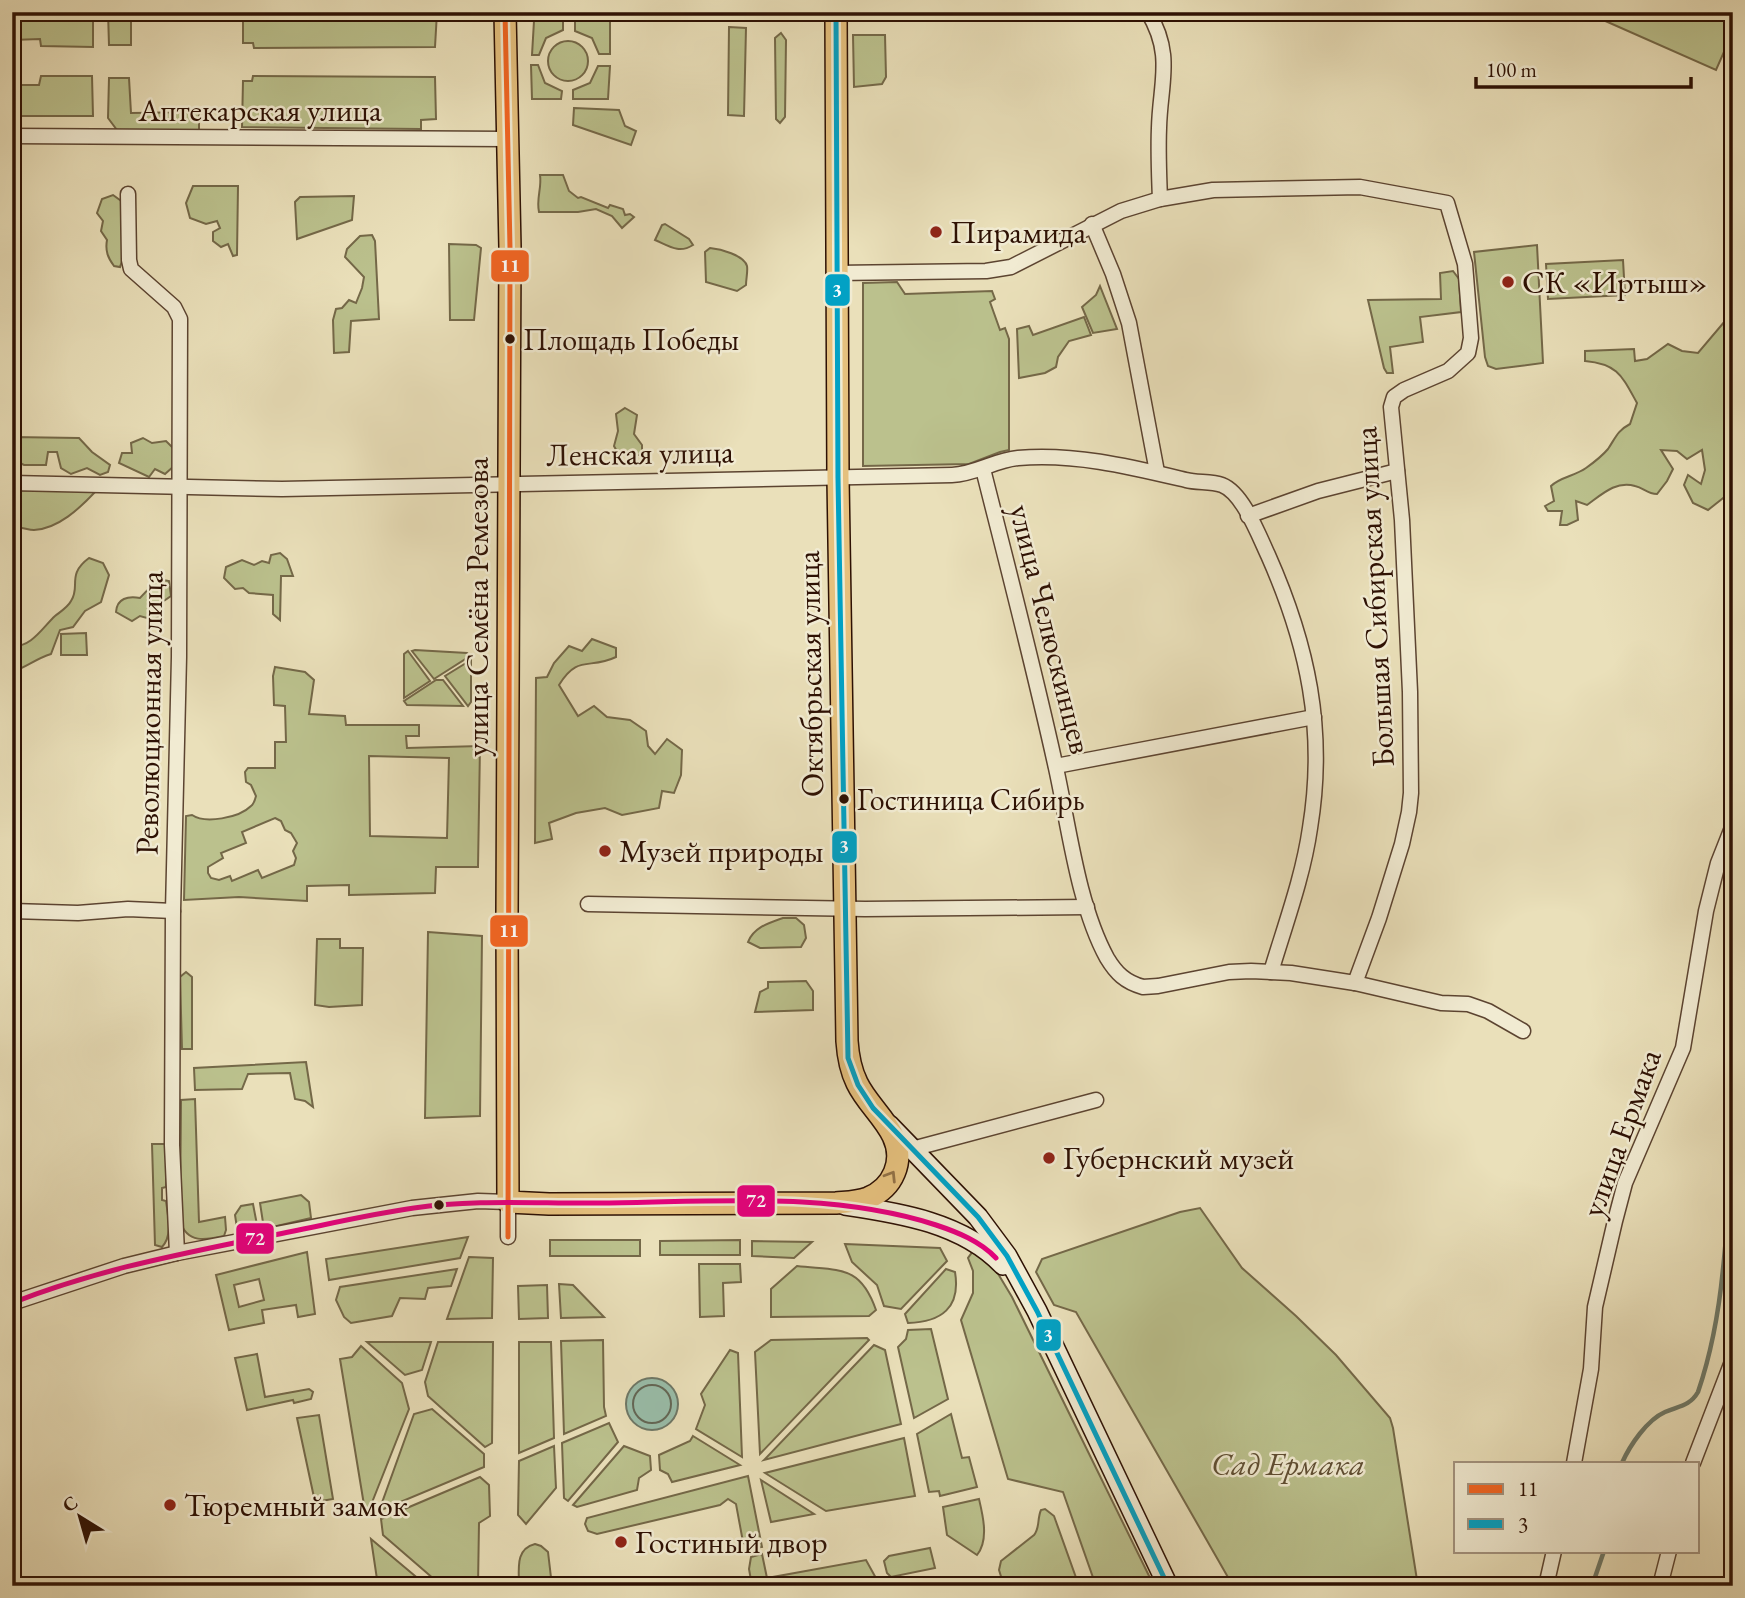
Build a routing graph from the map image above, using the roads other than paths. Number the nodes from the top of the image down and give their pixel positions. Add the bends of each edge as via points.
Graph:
1 (505, 12) edge
2 (836, 12) edge
3 (1148, 12) edge
4 (12, 136) edge
5 (507, 139) junction
6 (128, 194) dead end
7 (1160, 199) junction
8 (1092, 224) junction
9 (836, 273) junction
10 (984, 469) junction
11 (1397, 471) junction
12 (1157, 472) junction
13 (838, 478) junction
14 (12, 483) edge
15 (509, 484) junction
16 (180, 486) junction
17 (1248, 516) junction
18 (1314, 717) junction
19 (1056, 766) junction
20 (1733, 825) edge
21 (589, 904) dead end
22 (1087, 907) junction
23 (844, 908) junction
24 (12, 911) edge
25 (173, 911) junction
26 (1271, 972) junction
27 (1355, 982) junction
28 (1523, 1031) dead end
29 (1096, 1100) dead end
30 (881, 1117) junction
31 (912, 1149) junction
32 (508, 1202) junction
33 (836, 1203) junction
34 (508, 1237) dead end
35 (177, 1253) junction
36 (13, 1300) edge
37 (1037, 1311) junction
38 (1733, 1359) edge
39 (1574, 1462) edge
40 (1693, 1462) edge
41 (1554, 1552) edge
42 (1669, 1552) edge
43 (1168, 1586) edge
44 (1546, 1586) edge
45 (1660, 1586) edge

1 - 5 main road, улица Семёна Ремезова
2 - 9 main road, Октябрьская улица
3 - 7 street via 1164,49
4 - 5 street, Аптекарская улица
5 - 15 main road, улица Семёна Ремезова
6 - 16 street, Революционная улица via 131,268 174,307 180,319
7 - 8 street, Большая Сибирская улица
7 - 11 street, Большая Сибирская улица via 1213,190 1334,186 1447,203 1465,264 1471,338 1468,353 1455,367 1394,397
8 - 9 street, Большая Сибирская улица via 1011,267
8 - 12 street via 1129,323
9 - 13 main road, Октябрьская улица
10 - 12 street, Ленская улица via 1031,457
10 - 13 street, Ленская улица via 964,475
10 - 19 street, улица Челюскинцев
11 - 17 street via 1318,491
11 - 27 street, Большая Сибирская улица via 1411,793 1402,844
12 - 17 street, Ленская улица via 1222,485
13 - 15 street, Ленская улица
13 - 23 main road, Октябрьская улица
14 - 16 street, Ленская улица
15 - 16 street, Ленская улица via 282,489
15 - 32 main road, улица Семёна Ремезова
16 - 25 street, Революционная улица
17 - 18 street, Ленская улица via 1286,598 1311,684
18 - 19 street
18 - 26 street, Ленская улица via 1316,787 1310,831
19 - 22 street, улица Челюскинцев
20 - 39 street, улица Ермака via 1706,911 1683,1048 1629,1172 1615,1221 1595,1307 1591,1369
21 - 23 street
22 - 23 street
22 - 26 street, улица Челюскинцев via 1112,966 1127,981 1143,987 1229,972
23 - 30 main road, Октябрьская улица via 848,1058 858,1085
24 - 25 street
25 - 35 street, Революционная улица via 172,1145
26 - 27 street
27 - 28 street via 1441,1003 1468,1004
29 - 31 street
30 - 31 main road, Октябрьская улица
33 -> 30 main road via 870,1197 894,1174 897,1146
31 - 37 main road, Октябрьская улица via 992,1234
32 - 33 main road
32 - 34 street
32 - 35 street via 412,1208
33 - 37 main road via 905,1216 972,1240 1004,1266
35 - 36 street
37 - 43 main road
38 - 40 street
41 - 44 street
42 - 45 street

